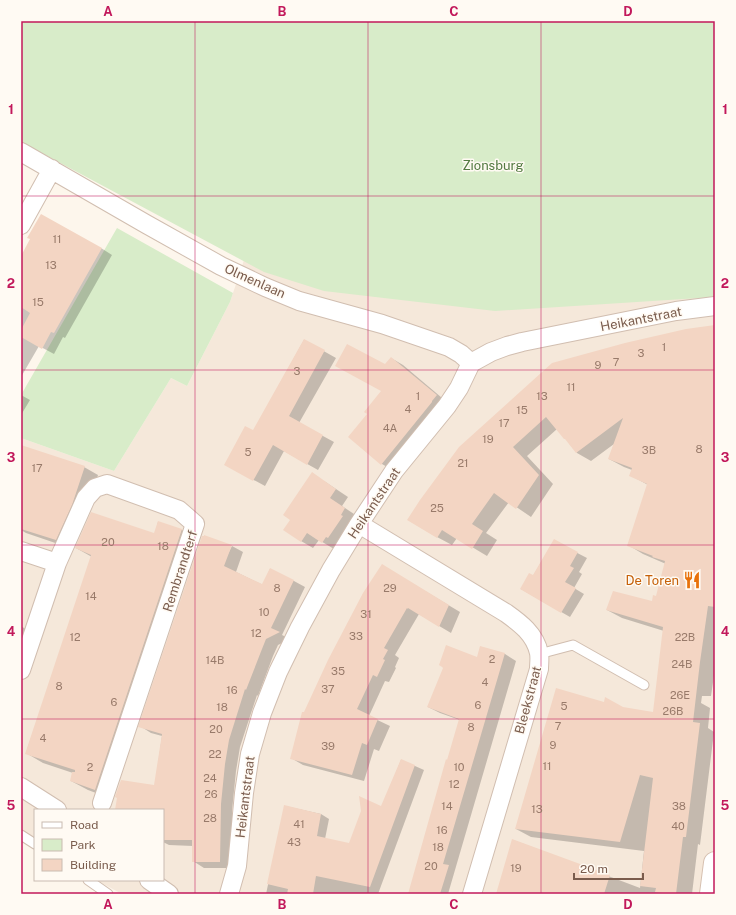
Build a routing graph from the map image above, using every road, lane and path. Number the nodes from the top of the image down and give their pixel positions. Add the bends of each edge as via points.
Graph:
1 (21, 152) edge
2 (52, 169) junction
3 (23, 217) edge
4 (715, 306) edge
5 (471, 363) junction
6 (359, 524) junction
7 (21, 551) edge
8 (57, 563) junction
9 (539, 654) junction
10 (21, 670) edge
11 (644, 685) dead end
12 (21, 787) edge
13 (102, 803) dead end
14 (55, 809) edge
15 (21, 835) edge
16 (34, 843) edge
17 (715, 863) edge
18 (89, 881) edge
19 (150, 881) edge
20 (108, 894) edge
21 (169, 894) edge
22 (229, 894) edge
23 (472, 894) edge
24 (711, 894) edge

1 - 2 street, Olmenlaan
2 - 3 street
2 - 5 street, Olmenlaan via 221,266 265,287 299,301 382,324 449,347
4 - 5 street, Heikantstraat via 676,311 522,342 491,352
5 - 6 street, Heikantstraat via 460,388 394,471
6 - 9 street, Bleekstraat via 506,613 522,625 532,637
6 - 22 street, Heikantstraat via 300,627 262,713 250,754 237,866
7 - 8 street
8 - 10 street, Rembrandterf
8 - 13 street, Rembrandterf via 86,498 95,488 107,484 179,510 195,524
9 - 11 lane via 573,645
9 - 23 street, Bleekstraat via 539,669
12 - 14 street
15 - 16 lane
17 - 24 main road
18 - 20 lane
19 - 21 street

